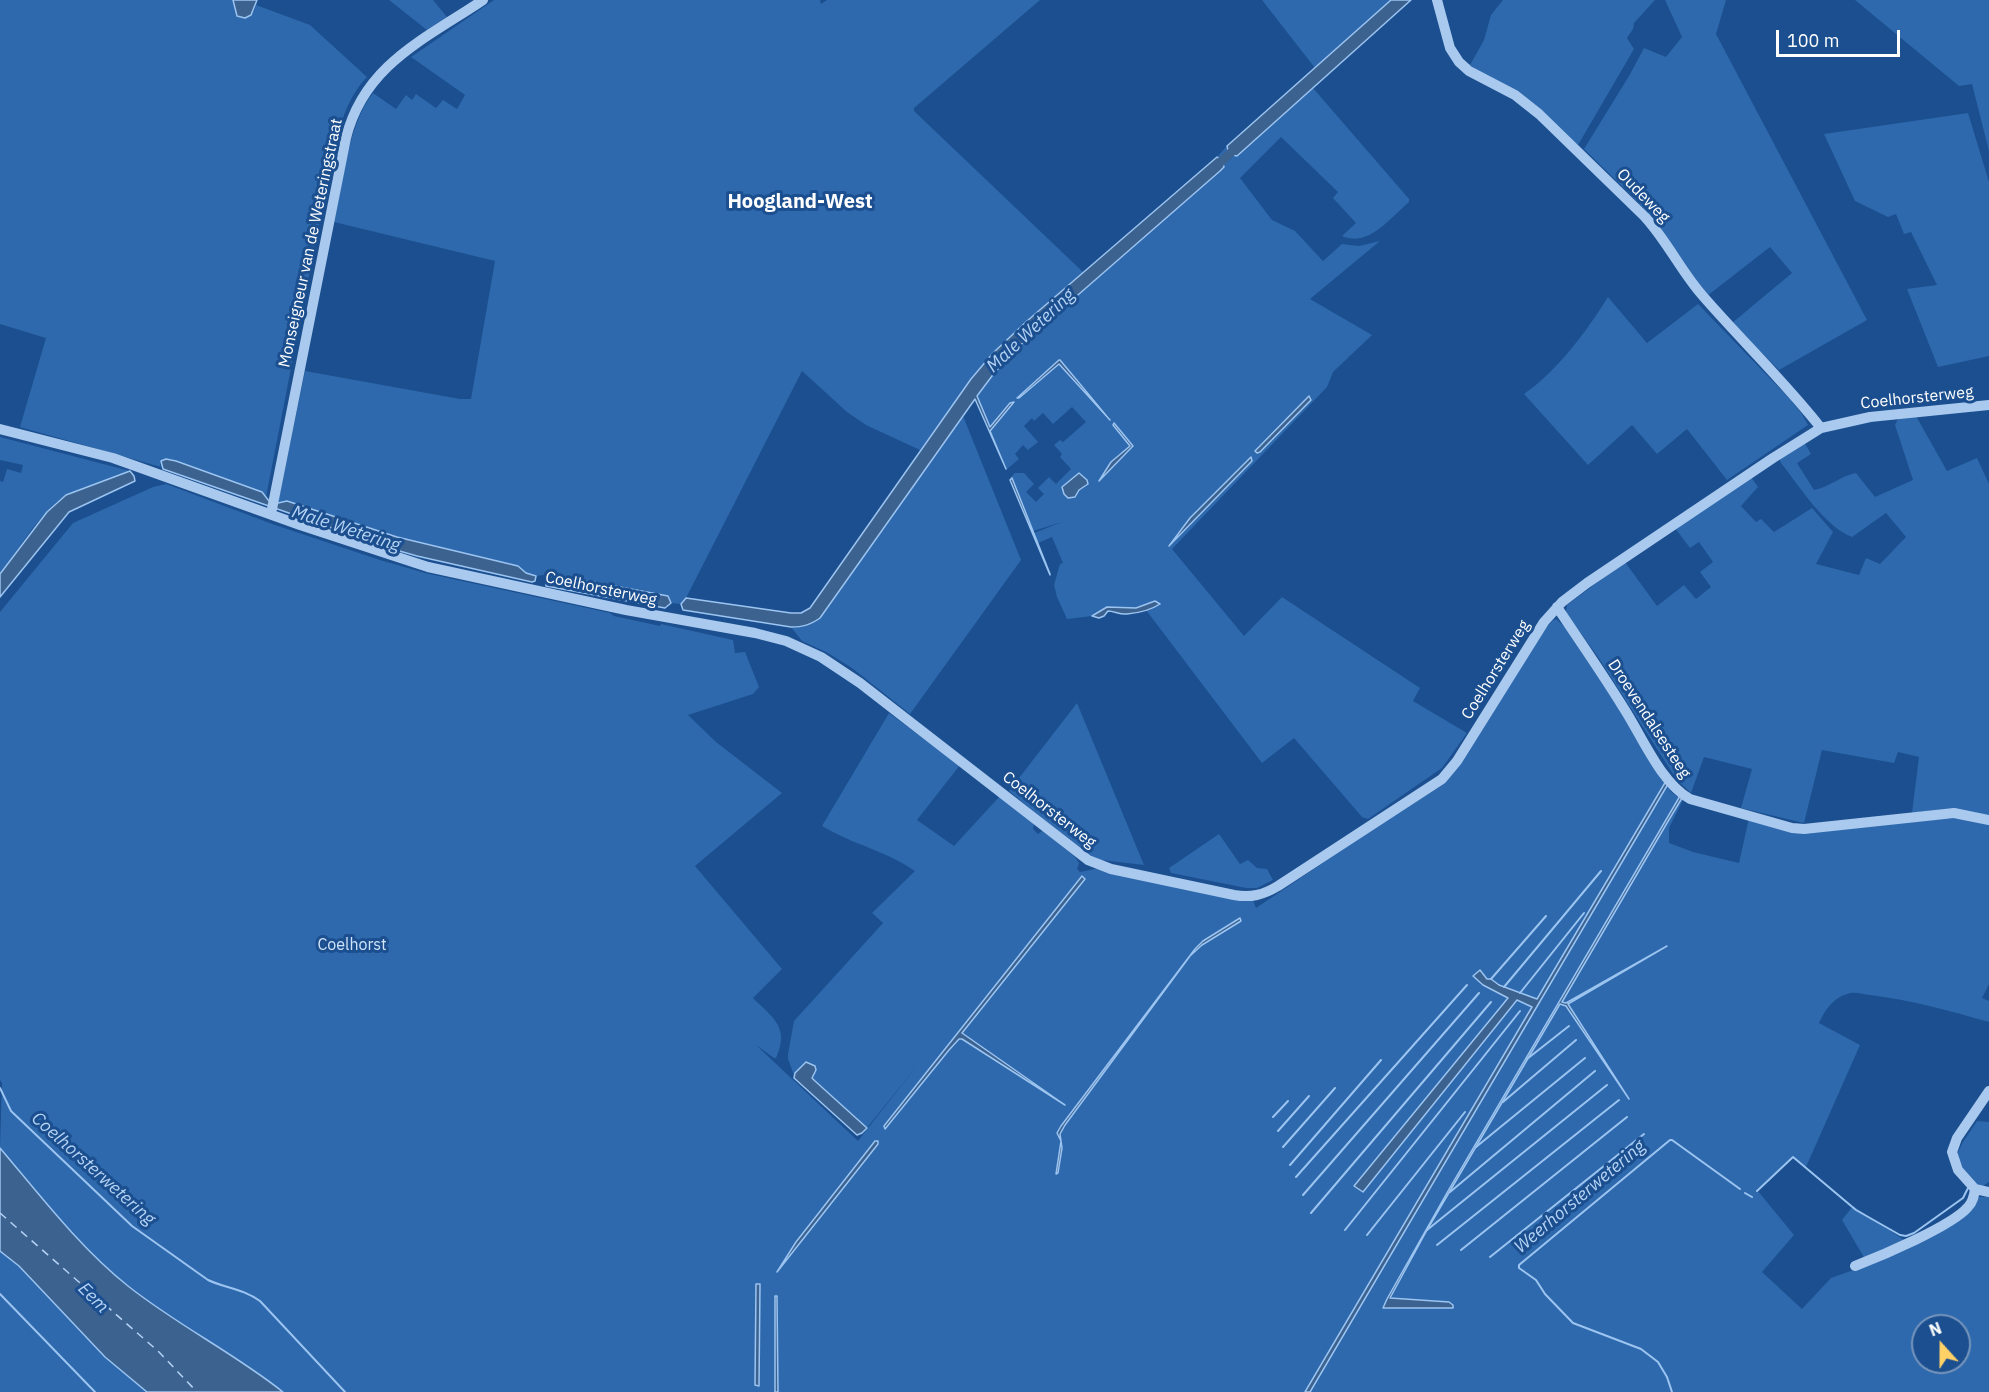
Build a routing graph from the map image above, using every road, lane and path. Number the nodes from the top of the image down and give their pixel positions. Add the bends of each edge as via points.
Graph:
1 (483, 0) edge
2 (1437, 0) edge
3 (1989, 405) edge
4 (1821, 428) junction
5 (0, 429) edge
6 (271, 513) junction
7 (1557, 607) junction
8 (1989, 820) edge
9 (1989, 1091) edge
10 (1975, 1189) junction
11 (1989, 1192) edge
12 (1855, 1266) dead end

1 - 6 street, Monseigneur van de Weteringstraat via 384,69 352,116
2 - 4 street, Oudeweg via 1450,48 1459,62 1531,107 1645,217 1702,295 1789,387
3 - 4 street, Coelhorsterweg via 1870,417
4 - 7 street, Coelhorsterweg via 1596,576
5 - 6 street, Coelhorsterweg via 113,458
6 - 7 street, Coelhorsterweg via 394,557 444,570 626,610 755,633 802,647 860,683 1088,860 1112,869 1241,896 1264,894 1278,886 1447,774
7 - 8 street, Droevendalsesteeg via 1665,775 1690,799 1804,829 1948,813
9 - 10 street via 1952,1152 1958,1170
10 - 11 street
10 - 12 street via 1971,1204 1957,1216

